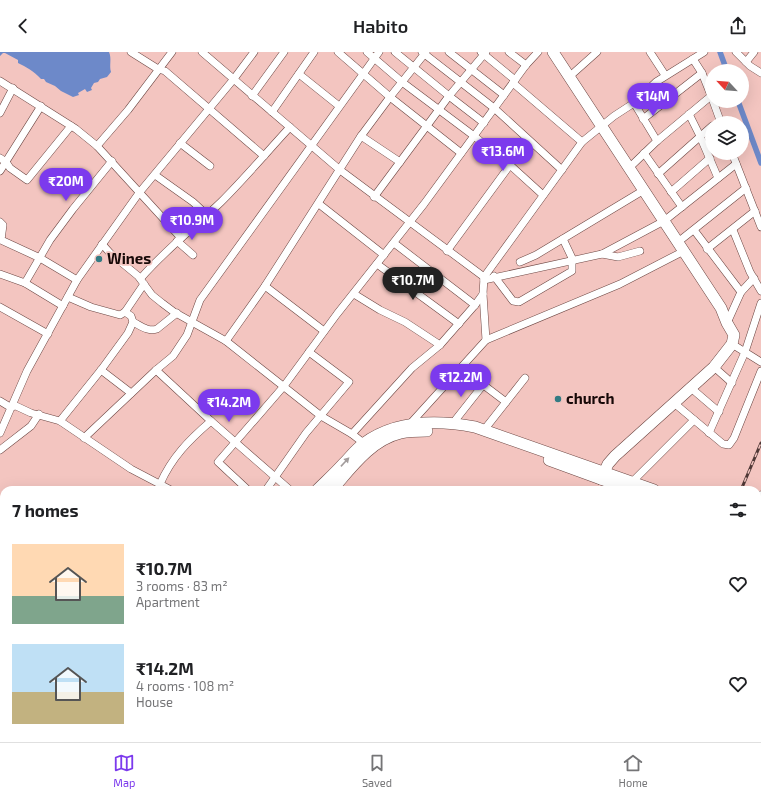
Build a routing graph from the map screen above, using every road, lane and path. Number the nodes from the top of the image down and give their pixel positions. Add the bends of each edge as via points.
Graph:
1 (131, 52) edge
2 (172, 52) edge
3 (202, 52) edge
4 (215, 52) edge
5 (254, 52) edge
6 (284, 52) edge
7 (304, 52) edge
8 (338, 52) edge
9 (367, 52) edge
10 (395, 52) edge
11 (449, 52) edge
12 (509, 52) edge
13 (538, 52) edge
14 (597, 52) edge
15 (650, 52) edge
16 (704, 52) edge
17 (736, 52) edge
18 (754, 52) edge
19 (424, 53) edge
20 (483, 53) edge
21 (554, 53) edge
22 (312, 54) edge
23 (377, 55) edge
24 (209, 58) junction
25 (693, 58) junction
26 (746, 62) junction
27 (526, 65) junction
28 (414, 68) junction
29 (158, 69) junction
30 (471, 70) junction
31 (702, 72) junction
32 (761, 73) edge
33 (299, 74) junction
34 (363, 74) junction
35 (665, 75) junction
36 (569, 77) junction
37 (233, 80) junction
38 (705, 80) edge
39 (0, 81) edge
40 (402, 82) junction
41 (460, 82) junction
42 (514, 82) junction
43 (13, 88) junction
44 (504, 95) junction
45 (252, 96) junction
46 (449, 96) junction
47 (390, 97) junction
48 (634, 103) junction
49 (705, 103) edge
50 (40, 106) junction
51 (339, 106) junction
52 (494, 108) junction
53 (208, 110) junction
54 (439, 110) junction
55 (272, 112) junction
56 (0, 113) edge
57 (690, 114) junction
58 (643, 119) junction
59 (484, 123) junction
60 (72, 126) junction
61 (427, 126) junction
62 (602, 126) junction
63 (290, 128) junction
64 (705, 132) edge
65 (361, 136) junction
66 (474, 136) junction
67 (700, 136) junction
68 (657, 141) junction
69 (582, 142) junction
70 (180, 143) junction
71 (97, 146) junction
72 (310, 146) junction
73 (705, 147) edge
74 (461, 153) junction
75 (644, 153) junction
76 (264, 156) junction
77 (3, 160) edge
78 (708, 160) edge
79 (711, 160) edge
80 (735, 160) edge
81 (112, 161) junction
82 (400, 162) junction
83 (736, 164) junction
84 (510, 165) junction
85 (210, 166) dead end
86 (629, 168) junction
87 (340, 170) junction
88 (562, 170) junction
89 (0, 171) edge
90 (658, 174) junction
91 (155, 175) junction
92 (718, 178) junction
93 (746, 188) junction
94 (644, 190) junction
95 (671, 192) junction
96 (139, 193) junction
97 (543, 195) junction
98 (374, 197) junction
99 (319, 204) junction
100 (682, 207) junction
101 (755, 211) junction
102 (207, 215) junction
103 (664, 221) junction
104 (0, 222) edge
105 (409, 222) junction
106 (761, 227) edge
107 (694, 230) junction
108 (733, 230) junction
109 (179, 239) junction
110 (563, 239) junction
111 (394, 243) junction
112 (102, 244) junction
113 (681, 247) junction
114 (707, 249) junction
115 (447, 251) junction
116 (640, 251) dead end
117 (602, 254) junction
118 (193, 255) dead end
119 (384, 255) junction
120 (40, 258) junction
121 (571, 260) junction
122 (520, 262) dead end
123 (377, 264) junction
124 (489, 270) junction
125 (0, 274) edge
126 (495, 277) junction
127 (484, 278) junction
128 (754, 278) junction
129 (77, 280) junction
130 (142, 281) junction
131 (25, 283) junction
132 (265, 286) junction
133 (761, 291) edge
134 (741, 292) junction
135 (354, 294) junction
136 (483, 294) junction
137 (68, 297) junction
138 (761, 303) edge
139 (475, 305) junction
140 (63, 306) junction
141 (0, 307) edge
142 (125, 312) junction
143 (176, 313) junction
144 (133, 322) junction
145 (193, 322) junction
146 (727, 323) junction
147 (459, 324) junction
148 (324, 331) junction
149 (48, 334) junction
150 (486, 340) junction
151 (226, 341) junction
152 (732, 344) junction
153 (440, 346) junction
154 (309, 352) junction
155 (745, 352) junction
156 (761, 362) edge
157 (714, 367) junction
158 (461, 368) junction
159 (101, 370) junction
160 (156, 370) junction
161 (761, 372) edge
162 (525, 378) dead end
163 (732, 383) junction
164 (483, 385) junction
165 (284, 386) junction
166 (691, 388) junction
167 (131, 393) junction
168 (0, 401) edge
169 (506, 402) junction
170 (674, 403) junction
171 (10, 407) junction
172 (719, 412) junction
173 (39, 414) junction
174 (320, 416) junction
175 (694, 420) junction
176 (60, 421) junction
177 (211, 421) junction
178 (453, 423) junction
179 (409, 425) junction
180 (484, 430) junction
181 (0, 433) edge
182 (709, 433) junction
183 (352, 434) junction
184 (84, 438) junction
185 (235, 442) junction
186 (367, 446) junction
187 (0, 450) edge
188 (603, 475) junction
189 (276, 478) junction
190 (160, 484) junction
191 (164, 486) edge
192 (244, 486) edge
193 (269, 486) edge
194 (285, 486) edge
195 (322, 486) edge
196 (336, 486) edge
197 (632, 486) edge

1 - 29 street
2 - 29 street
3 - 24 street
4 - 24 street
5 - 37 street
6 - 45 street
7 - 22 street
8 - 34 street
9 - 23 street
10 - 28 street
11 - 30 street
12 - 27 street
13 - 27 street
14 - 36 street
15 - 35 street
16 - 25 street
17 - 26 street
18 - 26 street
19 - 28 street
19 - 41 street
20 - 30 street
20 - 42 street
21 - 36 highway
22 - 33 street
23 - 34 street
23 - 40 street
24 - 37 street
25 - 31 street
25 - 35 street
26 - 32 street
27 - 42 street
28 - 40 street
28 - 46 street
29 - 53 street via 165,71
29 - 71 street
30 - 41 street
30 - 44 street
31 - 38 street
31 - 58 street
33 - 51 street
33 - 55 street
34 - 47 street
34 - 51 street
35 - 48 street
36 - 62 highway
37 - 45 street
37 - 53 street
39 - 43 street
40 - 47 street
40 - 54 street
41 - 46 street
41 - 52 street
42 - 44 street
42 - 69 street
43 - 50 street
43 - 56 street
44 - 52 street
45 - 55 street
46 - 54 street
46 - 59 street
47 - 61 street
47 - 65 street
48 - 58 street
48 - 62 street
49 - 57 street
50 - 60 street
50 - 77 street
51 - 72 street
52 - 59 street
52 - 88 street
53 - 70 street
53 - 76 street
54 - 61 street
54 - 66 street
55 - 63 street
57 - 67 street
57 - 68 street
58 - 68 street
59 - 66 street
60 - 71 street
60 - 77 street via 26,180
61 - 74 street
61 - 82 street
62 - 69 street
62 - 86 highway
63 - 72 street
63 - 76 street
64 - 67 street
65 - 82 street
65 - 87 street
66 - 74 street
66 - 84 street
67 - 73 street
67 - 90 street
68 - 75 street
69 - 88 street
70 - 85 street
70 - 91 street
71 - 81 street
72 - 87 street
72 - 145 street via 200,300
74 - 105 street
75 - 86 street
75 - 90 street
76 - 102 street
77 - 89 street
78 - 95 street
79 - 92 street
80 - 83 street
81 - 96 street
81 - 120 street via 73,209
82 - 98 street
83 - 92 street
83 - 93 street
84 - 97 street
84 - 115 street
86 - 94 highway
87 - 98 street
87 - 99 street
88 - 97 street
90 - 95 street
91 - 96 street
91 - 102 street
92 - 100 street
93 - 101 street
93 - 107 street
94 - 103 highway
94 - 110 street
95 - 100 street
96 - 109 street
96 - 112 street
97 - 124 street
98 - 105 street
99 - 119 street
99 - 132 street
100 - 103 street
101 - 106 street
101 - 108 street
102 - 109 street
103 - 113 highway
103 - 117 street
104 - 120 street via 3,225 1,240
105 - 111 street
105 - 115 street
107 - 113 street
107 - 114 street
108 - 114 street
108 - 128 street
109 - 118 street
109 - 130 street via 164,252
110 - 121 street
110 - 122 street
111 - 119 street
111 - 139 street
112 - 129 street
112 - 130 street
113 - 146 highway via 721,308
113 - 150 street via 620,284
114 - 134 street
115 - 127 street
116 - 117 street via 618,256
117 - 121 street
119 - 123 street
120 - 129 street
120 - 131 street
121 - 126 street
121 - 126 street via 572,271 519,302 513,301
123 - 135 street
123 - 147 street
124 - 126 street
124 - 127 street
125 - 131 street
126 - 127 street
127 - 136 street
128 - 133 street
128 - 134 street
129 - 137 street
130 - 142 street
130 - 143 street via 152,295
131 - 140 street
132 - 148 street
132 - 151 street
134 - 146 street
135 - 148 street
135 - 153 street via 405,322
136 - 139 street
136 - 150 street
137 - 140 street
137 - 142 street via 108,312 120,315
138 - 155 street
139 - 147 street
140 - 149 street
141 - 149 street
142 - 144 street via 131,316
143 - 144 street via 153,330
143 - 145 street
144 - 159 street
145 - 151 street
145 - 160 street via 188,335 173,356
146 - 152 highway via 734,334
147 - 153 street
148 - 154 street
149 - 171 street via 26,371
150 - 158 street
151 - 165 street
152 - 155 street
152 - 157 highway
153 - 183 street via 412,368
154 - 165 street
154 - 174 street via 349,382
155 - 156 street
155 - 163 street
157 - 163 street
157 - 166 highway
158 - 164 street
158 - 179 street
159 - 167 street
159 - 176 street
160 - 167 street
160 - 177 street
161 - 182 street via 732,443 727,445
162 - 169 street
163 - 172 street
164 - 169 street
164 - 178 street
165 - 174 street
165 - 185 street
166 - 170 highway
166 - 172 street
167 - 184 street
168 - 171 street
169 - 180 street
170 - 175 street
170 - 188 highway via 615,456
171 - 173 street via 16,406
171 - 181 street
172 - 182 street
173 - 176 street
173 - 187 street via 31,426
174 - 183 street
174 - 189 street
175 - 182 street
175 - 197 street
176 - 184 street
177 - 185 street
177 - 190 street via 186,443 165,471
178 - 179 highway
178 - 180 highway
179 - 186 highway via 389,430
180 - 188 highway
183 - 186 street
184 - 190 street via 131,469
185 - 189 street
185 - 192 street via 218,462
186 - 188 highway via 402,433 440,430 465,432
195 -> 186 highway
186 - 196 highway via 363,455
188 - 197 highway
189 - 193 street
189 - 194 street
190 - 191 street

